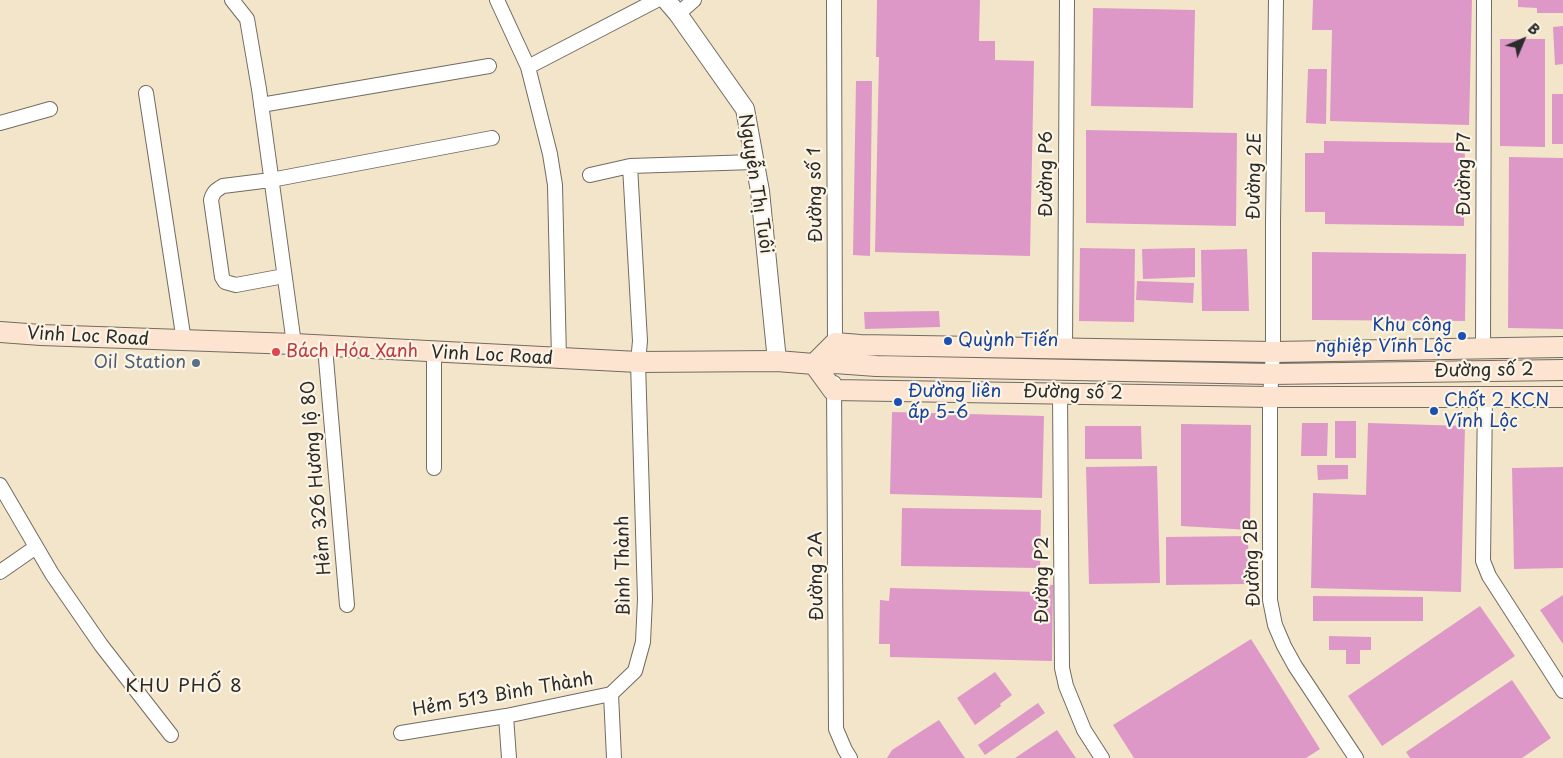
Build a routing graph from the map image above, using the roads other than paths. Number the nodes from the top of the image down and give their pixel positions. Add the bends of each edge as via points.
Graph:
1 (232, 0) edge
2 (497, 0) edge
3 (657, 0) edge
4 (666, 0) edge
5 (694, 0) edge
6 (834, 0) edge
7 (1066, 0) edge
8 (1276, 0) edge
9 (1484, 0) edge
10 (678, 14) junction
11 (489, 66) dead end
12 (528, 67) junction
13 (146, 93) dead end
14 (261, 105) junction
15 (50, 109) dead end
16 (0, 123) edge
17 (492, 138) dead end
18 (754, 162) junction
19 (630, 166) junction
20 (590, 175) dead end
21 (271, 180) junction
22 (284, 276) junction
23 (0, 332) edge
24 (184, 341) junction
25 (294, 344) junction
26 (325, 347) junction
27 (1563, 347) edge
28 (1065, 348) junction
29 (1483, 348) junction
30 (434, 352) junction
31 (1273, 352) junction
32 (835, 353) junction
33 (558, 359) junction
34 (777, 361) junction
35 (638, 362) junction
36 (814, 364) junction
37 (1563, 370) edge
38 (1272, 374) junction
39 (833, 390) junction
40 (1060, 393) junction
41 (1563, 396) edge
42 (1270, 397) junction
43 (1485, 397) junction
44 (434, 468) dead end
45 (0, 485) edge
46 (5, 506) edge
47 (36, 547) junction
48 (0, 572) edge
49 (347, 605) dead end
50 (1563, 690) edge
51 (611, 694) junction
52 (506, 716) junction
53 (401, 733) dead end
54 (171, 735) dead end
55 (509, 758) edge
56 (614, 758) edge
57 (850, 758) edge
58 (1102, 758) edge
59 (1356, 758) edge

1 - 14 street via 247,19
2 - 12 street
3 - 12 street
4 - 10 street, Nguyễn Thị Tuôi
5 - 10 street
6 - 32 street, Đường số 1
7 - 28 street, Đường P6
8 - 31 street, Đường 2E
9 - 29 street, Đường P7
10 - 18 street, Nguyễn Thị Tuôi via 745,109
11 - 14 street
12 - 33 street via 555,185
13 - 24 street
14 - 21 street
15 - 16 street
17 - 21 street
18 - 19 street
18 - 34 street, Nguyễn Thị Tuôi via 760,191
19 - 20 street
19 - 35 street, Bình Thành via 640,341
21 - 22 street
21 - 22 street via 223,186 212,194 211,200 222,278 236,285
22 - 25 street
23 - 24 main road, Vinh Loc Road
24 - 25 main road, Vinh Loc Road
25 - 26 main road, Vinh Loc Road
26 - 30 main road, Vinh Loc Road
26 - 49 street, Hẻm 326 Hương lộ 80
27 - 29 main road, Đường số 2
28 - 31 main road, Đường số 2
28 - 32 main road, Đường số 2
29 - 31 main road, Đường số 2
30 - 33 main road, Vinh Loc Road
30 - 44 street
31 - 38 street, Đường 2E
32 - 36 main road
32 - 38 main road, Đường số 2 via 876,366
32 - 39 street, Đường số 1
33 - 35 main road, Vinh Loc Road
34 - 35 main road, Vinh Loc Road
34 - 36 main road, Vinh Loc Road
35 - 51 street, Bình Thành via 645,599 643,642 635,671
36 - 39 main road
37 - 38 main road, Đường số 2
38 - 42 street, Đường 2B
39 - 40 main road, Đường số 2
39 - 57 street, Đường 2A via 836,729
40 - 42 main road, Đường số 2
40 - 58 street, Đường P2 via 1062,668 1084,730
41 - 43 main road, Đường số 2
42 - 43 main road, Đường số 2
42 - 59 street, Đường 2B via 1270,600 1275,625 1294,666
43 - 50 street via 1482,561
45 - 46 street
46 - 47 street
47 - 48 street
47 - 54 street via 101,645
51 - 52 street, Hẻm 513 Bình Thành
51 - 56 street
52 - 53 street, Hẻm 513 Bình Thành
52 - 55 street

